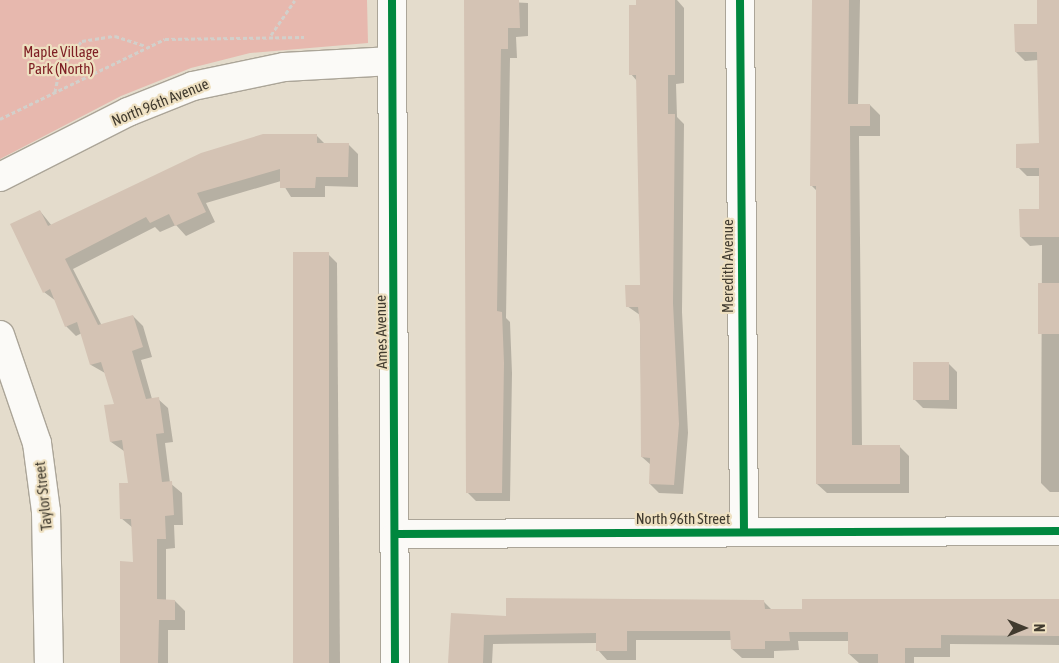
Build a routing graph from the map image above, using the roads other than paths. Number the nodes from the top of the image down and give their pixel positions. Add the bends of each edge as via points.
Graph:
1 (392, 0) edge
2 (740, 0) edge
3 (392, 61) junction
4 (0, 178) edge
5 (0, 335) edge
6 (1059, 531) edge
7 (744, 532) junction
8 (397, 534) junction
9 (49, 663) edge
10 (395, 663) edge

1 - 3 street, Ames Avenue
2 - 7 street, Meredith Avenue
3 - 4 street, North 96th Avenue via 284,67 193,86 128,112
3 - 8 street, Ames Avenue
5 - 9 street, Taylor Street via 19,382 39,462 46,511
6 - 7 street, North 96th Street
7 - 8 street, North 96th Street
8 - 10 street, Ames Avenue

